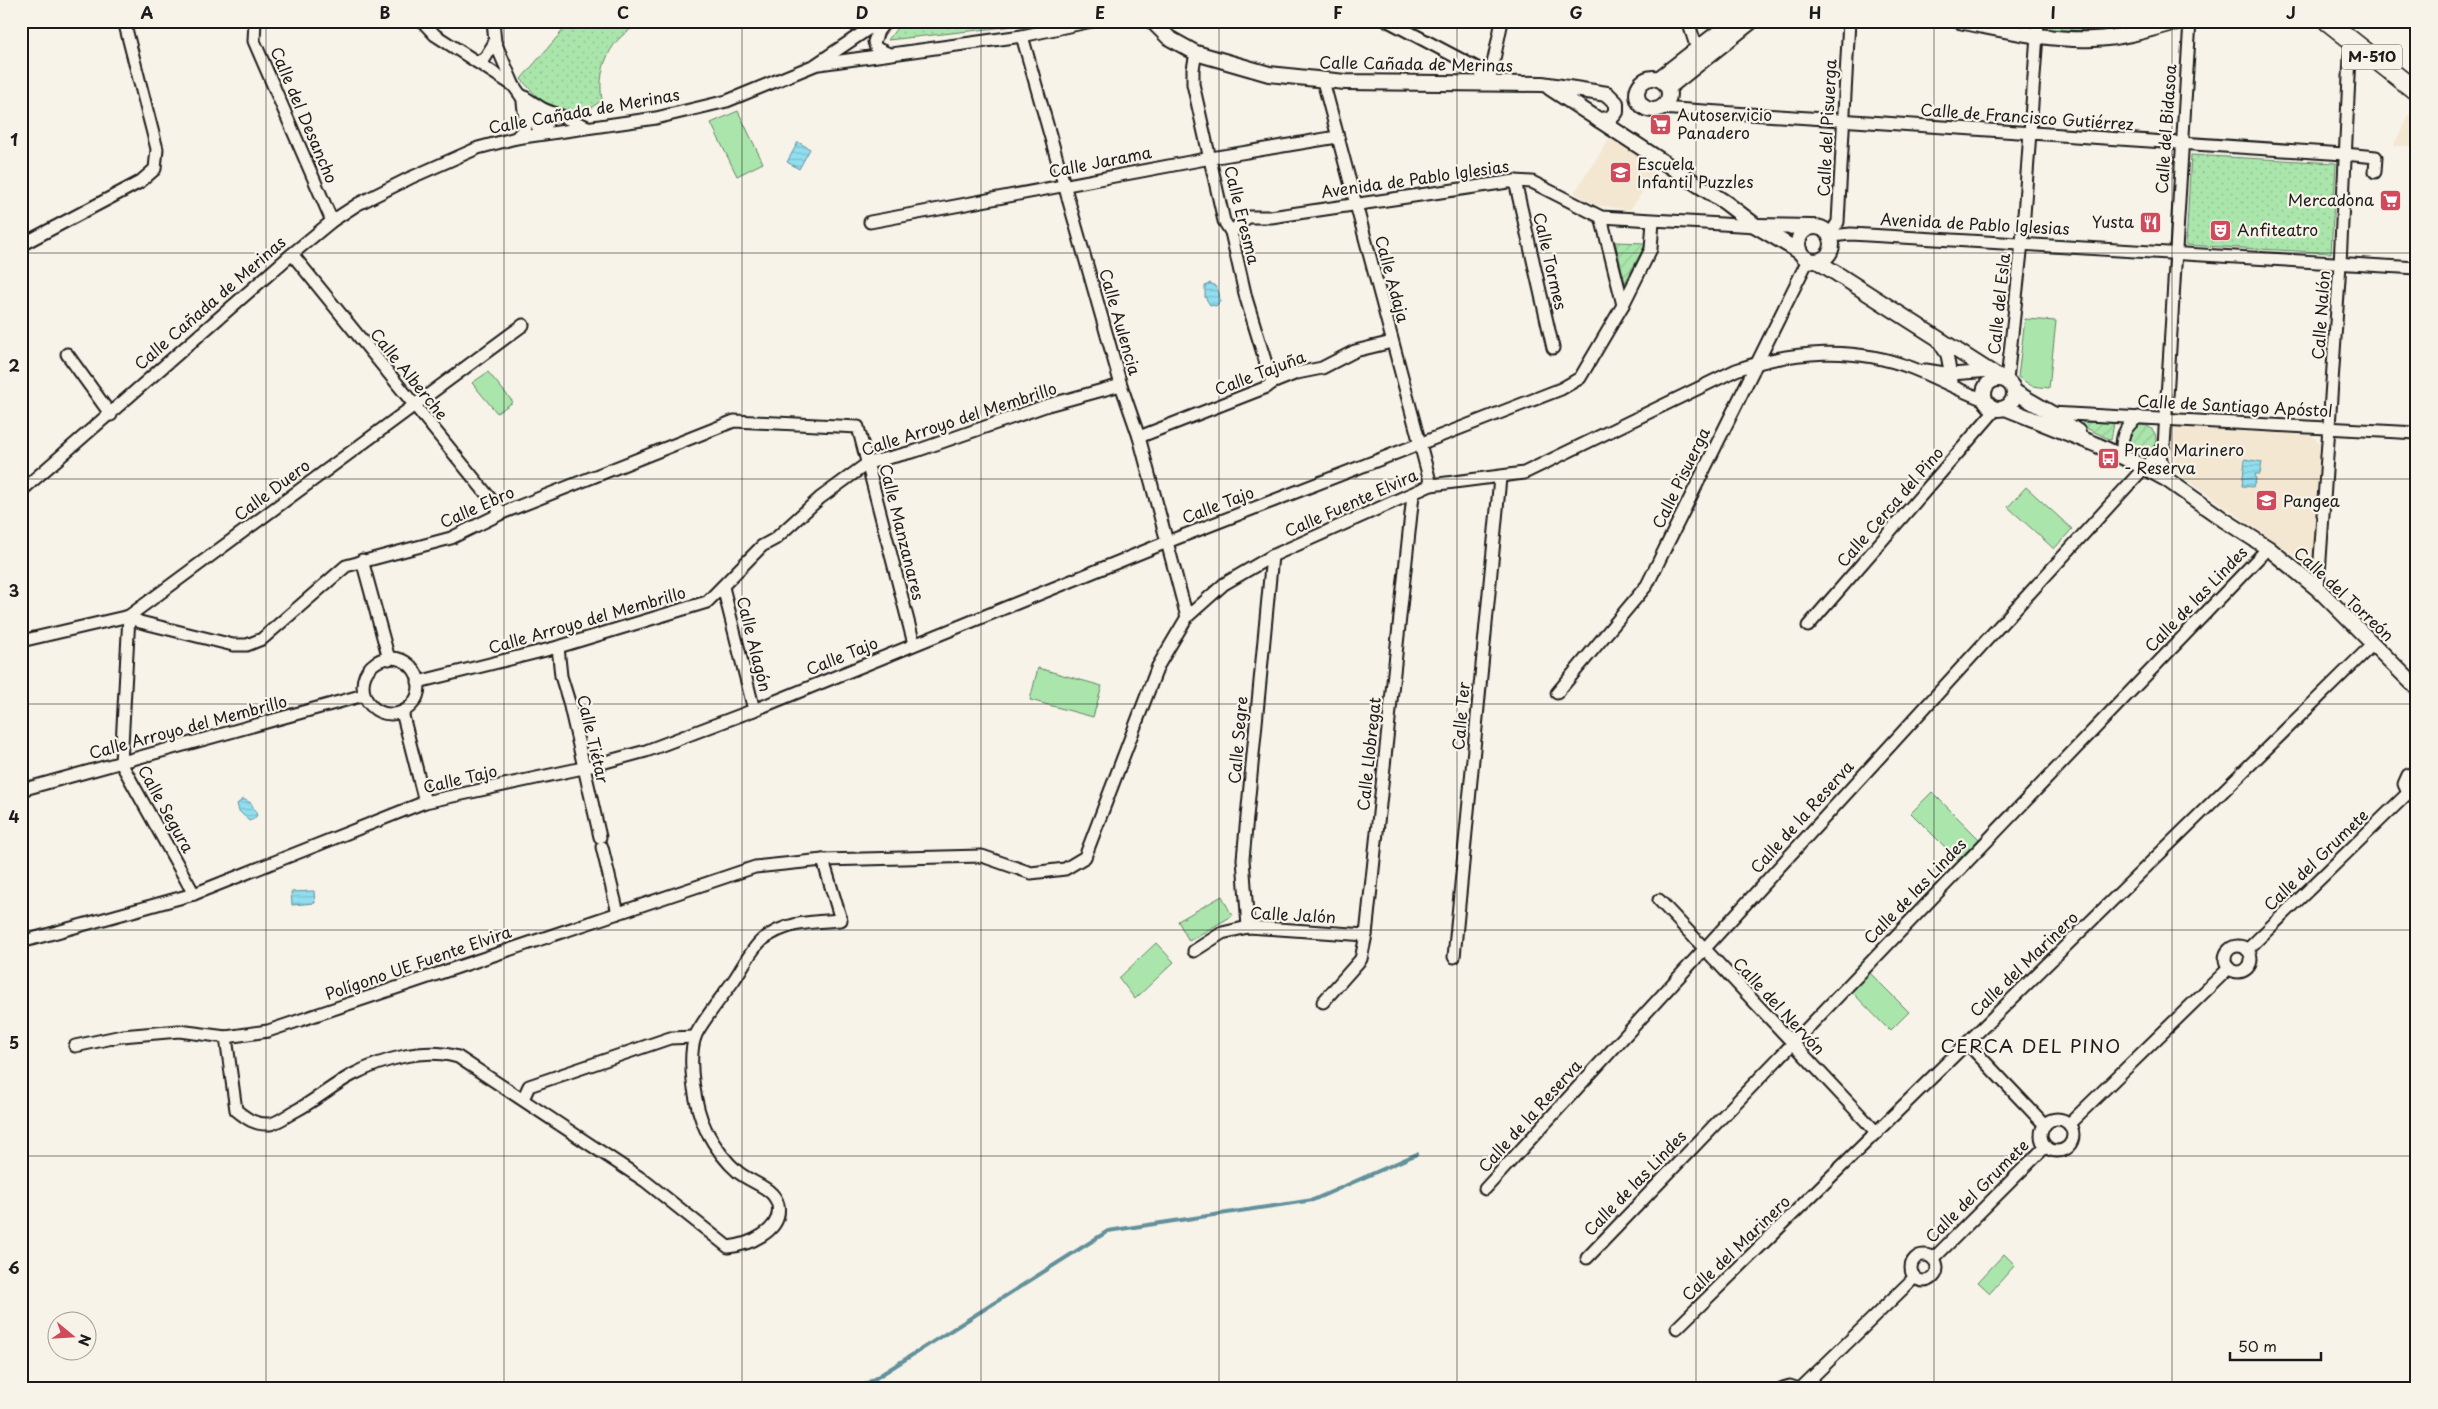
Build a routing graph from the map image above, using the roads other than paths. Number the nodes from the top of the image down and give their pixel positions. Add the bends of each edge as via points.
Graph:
1 (124, 21) edge
2 (255, 21) edge
3 (422, 21) edge
4 (493, 21) edge
5 (880, 21) edge
6 (886, 21) edge
7 (1092, 21) edge
8 (1152, 21) edge
9 (1388, 21) edge
10 (1502, 21) edge
11 (1688, 21) edge
12 (1733, 21) edge
13 (1752, 21) edge
14 (1849, 21) edge
15 (1959, 21) edge
16 (2180, 21) edge
17 (2190, 21) edge
18 (2327, 21) edge
19 (2037, 28) edge
20 (1022, 36) junction
21 (495, 42) junction
22 (2356, 44) junction
23 (1697, 48) junction
24 (886, 53) junction
25 (1196, 53) junction
26 (477, 62) junction
27 (815, 65) junction
28 (1323, 81) junction
29 (1489, 83) junction
30 (1663, 83) junction
31 (1542, 84) junction
32 (1638, 86) junction
33 (517, 90) junction
34 (2417, 92) edge
35 (1599, 94) junction
36 (1645, 108) junction
37 (1660, 108) junction
38 (543, 109) junction
39 (1614, 109) junction
40 (1596, 118) junction
41 (1844, 122) junction
42 (589, 127) junction
43 (543, 133) junction
44 (2030, 134) junction
45 (1624, 135) junction
46 (1337, 137) junction
47 (516, 138) junction
48 (2182, 143) junction
49 (2344, 154) junction
50 (1211, 158) junction
51 (2375, 172) dead end
52 (1515, 181) junction
53 (1065, 185) junction
54 (1354, 204) junction
55 (1601, 218) junction
56 (1653, 220) junction
57 (332, 221) junction
58 (870, 222) dead end
59 (1756, 226) junction
60 (1811, 227) junction
61 (1231, 232) junction
62 (1831, 239) junction
63 (2022, 243) junction
64 (21, 245) edge
65 (292, 254) junction
66 (2174, 254) junction
67 (1808, 258) junction
68 (2340, 264) junction
69 (2417, 268) edge
70 (1849, 282) junction
71 (1623, 305) junction
72 (523, 325) dead end
73 (1934, 335) junction
74 (1392, 342) junction
75 (1553, 348) dead end
76 (67, 354) dead end
77 (1756, 363) junction
78 (1912, 368) junction
79 (1951, 374) junction
80 (2003, 380) junction
81 (1272, 383) junction
82 (1121, 385) junction
83 (1954, 388) junction
84 (413, 406) junction
85 (1995, 406) junction
86 (2051, 412) junction
87 (111, 414) junction
88 (2139, 417) junction
89 (2164, 418) junction
90 (858, 427) joint
91 (2330, 427) junction
92 (2417, 433) edge
93 (1139, 437) junction
94 (1420, 444) junction
95 (2097, 445) junction
96 (2159, 452) junction
97 (2122, 456) junction
98 (868, 463) junction
99 (2144, 467) junction
100 (1500, 478) junction
101 (2166, 479) junction
102 (1431, 485) junction
103 (21, 491) edge
104 (1413, 494) junction
105 (502, 513) junction
106 (1167, 542) junction
107 (2268, 548) junction
108 (1272, 556) junction
109 (362, 560) junction
110 (723, 587) junction
111 (2318, 589) junction
112 (129, 616) junction
113 (1186, 617) junction
114 (1808, 626) dead end
115 (21, 641) edge
116 (914, 644) junction
117 (2374, 644) junction
118 (558, 647) junction
119 (389, 658) junction
120 (418, 682) junction
121 (2417, 688) edge
122 (1557, 692) dead end
123 (364, 695) junction
124 (754, 710) junction
125 (402, 712) junction
126 (122, 762) junction
127 (583, 768) junction
128 (2417, 772) edge
129 (21, 790) edge
130 (2412, 795) edge
131 (425, 802) junction
132 (1085, 857) joint
133 (823, 860) junction
134 (194, 894) junction
135 (1659, 900) dead end
136 (618, 913) junction
137 (1248, 927) junction
138 (1366, 935) junction
139 (21, 942) edge
140 (1703, 950) junction
141 (2247, 950) junction
142 (1194, 951) dead end
143 (1454, 956) dead end
144 (2229, 968) junction
145 (1323, 1002) dead end
146 (226, 1037) junction
147 (695, 1037) junction
148 (1791, 1043) junction
149 (1967, 1044) junction
150 (75, 1046) dead end
151 (523, 1099) junction
152 (2069, 1124) junction
153 (2044, 1125) junction
154 (1877, 1133) junction
155 (2045, 1147) junction
156 (1485, 1189) dead end
157 (1587, 1258) dead end
158 (1933, 1259) junction
159 (1915, 1277) junction
160 (1677, 1328) dead end
161 (1783, 1388) edge
162 (1796, 1388) edge
163 (1801, 1388) edge

1 - 64 street via 157,149 154,169 140,182
2 - 57 street, Calle del Desancho via 254,41
3 - 26 street via 435,34
4 - 21 street
5 - 27 street
6 - 24 street via 874,42 876,48
7 - 20 street
8 - 25 street, Calle Cañada de Merinas via 1169,38
9 - 29 street via 1477,68
10 - 29 street
11 - 23 street
12 - 23 street
13 - 30 street
14 - 41 street, Calle del Pisuerga
15 - 19 street
16 - 19 street via 2132,34 2092,39
17 - 48 street, Calle del Bidasoa
18 - 22 main road, M-510
19 - 44 street, Calle del Esla
20 - 24 street
20 - 53 street, Calle Aulencia
21 - 26 street via 485,58
21 - 33 street
22 - 34 main road, M-510
22 - 49 street, Calle Nalón via 2350,56
23 - 30 street
24 - 27 street
25 - 28 street, Calle Cañada de Merinas via 1269,74
25 - 50 street, Calle Eresma via 1193,84
26 - 33 street
27 - 42 street, Calle Cañada de Merinas via 726,101 656,118
28 - 29 street, Calle Cañada de Merinas
28 - 46 street, Calle Adaja
29 - 31 street, Calle Cañada de Merinas
30 - 32 street via 1645,80
30 - 37 street via 1667,102
31 - 35 street, Calle Cañada de Merinas
31 - 40 street
32 - 36 street via 1638,101
32 - 39 street
33 - 38 street
33 - 43 street
33 - 47 street via 525,112 526,127
35 - 39 street via 1607,94
35 - 40 street via 1590,104
36 - 37 street
36 - 39 street
37 - 41 street, Calle de Francisco Gutiérrez
38 - 42 street
38 - 43 street via 547,123
39 - 40 street via 1606,120
39 - 45 street
40 - 45 street
41 - 44 street, Calle de Francisco Gutiérrez
41 - 62 street, Calle del Pisuerga via 1838,222
42 - 43 street, Calle Cañada de Merinas
43 - 47 street, Calle Cañada de Merinas
44 - 48 street, Calle de Francisco Gutiérrez
44 - 63 street, Calle del Esla
45 - 59 street
46 - 50 street, Calle Jarama
46 - 54 street, Calle Adaja
47 - 57 street, Calle Cañada de Merinas via 478,148 410,178
48 - 49 street, Calle de Francisco Gutiérrez
48 - 66 street, Calle del Bidasoa
49 - 51 street, Calle de Francisco Gutiérrez via 2376,157
49 - 68 street, Calle Nalón
50 - 53 street, Calle Jarama
50 - 61 street, Calle Eresma via 1224,221
52 - 54 street, Avenida de Pablo Iglesias
52 - 55 street, Avenida de Pablo Iglesias via 1532,182
52 - 75 street, Calle Tormes
53 - 58 street, Calle Jarama
53 - 82 street, Calle Aulencia
54 - 61 street, Avenida de Pablo Iglesias via 1271,217 1248,217
54 - 74 street, Calle Adaja
55 - 56 street, Avenida de Pablo Iglesias
55 - 71 street
56 - 59 street, Avenida de Pablo Iglesias
56 - 71 street, Calle Tajo via 1651,249
57 - 65 street, Calle Cañada de Merinas
59 - 60 street, Avenida de Pablo Iglesias
59 - 67 street
60 - 62 street via 1818,227
60 - 67 street via 1804,230 1798,244
61 - 81 street, Calle Eresma via 1246,298
62 - 63 street, Avenida de Pablo Iglesias via 1851,234
62 - 67 street via 1830,254
62 - 70 street via 1839,265
63 - 66 street, Avenida de Pablo Iglesias
63 - 80 street, Calle del Esla
65 - 84 street, Calle Alberche
65 - 87 street, Calle Cañada de Merinas
66 - 68 street, Avenida de Pablo Iglesias
66 - 89 street, Calle del Bidasoa
67 - 70 street
67 - 77 street, Calle Pisuerga
68 - 69 street, Avenida de Pablo Iglesias
68 - 91 street, Calle Nalón
70 - 73 street
71 - 94 street, Calle Tajo via 1580,378 1562,389
72 - 84 street, Calle Duero
73 - 79 street via 1948,355
73 - 80 street
74 - 81 street, Calle Tajuña via 1354,351 1322,368
74 - 94 street, Calle Adaja
76 - 87 street
77 - 78 street, Calle Fuente Elvira via 1806,354 1854,353
77 - 100 street, Calle Fuente Elvira via 1524,473
77 - 122 street, Calle Pisuerga via 1646,585
78 - 79 street
78 - 83 street, Calle Fuente Elvira
79 - 80 street
79 - 83 street
80 - 85 street via 2014,398
80 - 85 street via 1988,383 1984,394
80 - 86 street
81 - 93 street, Calle Tajuña via 1267,388
82 - 93 street, Calle Aulencia
82 - 98 street, Calle Arroyo del Membrillo via 1048,405 916,451
83 - 85 street, Calle Fuente Elvira
84 - 105 street, Calle Alberche
84 - 112 street, Calle Duero
85 - 95 street
85 - 114 street, Calle Cerca del Pino
86 - 88 street, Calle de Santiago Apóstol
86 - 95 street
87 - 103 street, Calle Cañada de Merinas
88 - 89 street, Calle de Santiago Apóstol
88 - 97 street via 2125,428
89 - 91 street, Calle de Santiago Apóstol
89 - 96 street via 2164,446
90 - 98 street, Calle Manzanares
90 - 105 street, Calle Ebro via 734,421
91 - 92 street, Calle de Santiago Apóstol
91 - 111 street, Calle Nalón
93 - 106 street, Calle Aulencia
94 - 102 street, Calle Adaja
94 - 106 street, Calle Tajo
95 - 97 street
96 - 99 street
96 - 101 street
97 - 99 street
98 - 110 street, Calle Arroyo del Membrillo via 820,498 775,539 762,546
98 - 116 street, Calle Manzanares
99 - 101 street, Calle del Torreón
99 - 140 street, Calle de la Reserva
100 - 102 street, Calle Fuente Elvira
100 - 143 street, Calle Ter
101 - 107 street, Calle del Torreón
102 - 104 street, Calle Fuente Elvira
104 - 108 street, Calle Fuente Elvira
104 - 138 street, Calle Llobregat
105 - 109 street, Calle Ebro via 451,538
106 - 113 street, Calle Aulencia
106 - 116 street, Calle Tajo
107 - 111 street, Calle del Torreón
107 - 148 street, Calle de las Lindes
108 - 113 street, Calle Fuente Elvira via 1224,584
108 - 137 street, Calle Segre via 1243,859
109 - 112 street, Calle Ebro via 346,566 262,639 248,645 233,645 140,622
109 - 119 street
110 - 118 street, Calle Arroyo del Membrillo via 707,602 692,608
110 - 124 street, Calle Alagón
111 - 117 street, Calle del Torreón
112 - 115 street, Calle Duero
112 - 126 street, Calle Segura
113 - 132 street, Calle Fuente Elvira via 1158,666
116 - 124 street, Calle Tajo
117 - 121 street, Calle del Torreón
117 - 149 street, Calle del Marinero
118 - 120 street, Calle Arroyo del Membrillo
118 - 127 street, Calle Tiétar via 561,676
119 - 120 street via 408,665
119 - 123 street via 377,662 368,671 363,682
120 - 125 street via 415,700
123 - 125 street via 379,712
123 - 126 street, Calle Arroyo del Membrillo
124 - 127 street, Calle Tajo via 646,751
125 - 131 street
126 - 129 street, Calle Arroyo del Membrillo
126 - 134 street, Calle Segura
127 - 131 street, Calle Tajo
127 - 136 street, Calle Tiétar
128 - 130 street via 2405,779 2404,784
130 - 141 street, Calle del Grumete
131 - 134 street, Calle Tajo
132 - 133 street, Polígono UE Fuente Elvira via 1065,870 1031,873 982,856
133 - 136 street, Polígono UE Fuente Elvira via 755,867
133 - 147 street via 842,920 794,923 761,941
134 - 139 street, Calle Tajo
135 - 140 street, Calle del Nervón
136 - 146 street, Polígono UE Fuente Elvira via 268,1031
137 - 138 street, Calle Jalón
137 - 142 street, Calle Jalón via 1222,933
138 - 145 street, Calle Llobregat via 1361,958
140 - 148 street, Calle del Nervón
140 - 156 street, Calle de la Reserva
141 - 144 street via 2250,959 2247,968 2238,972
141 - 144 street via 2238,946 2229,950 2225,959
144 - 152 street
146 - 150 street, Polígono UE Fuente Elvira via 179,1031 122,1036
146 - 151 street via 236,1110 250,1122 271,1124 351,1075 385,1061 424,1053 443,1052 458,1057
147 - 151 street via 670,1038 529,1086
147 - 151 street via 692,1076 696,1103 706,1129 722,1155 739,1173 772,1193 778,1206 775,1221 767,1232 744,1245 728,1247 645,1181
148 - 154 street, Calle del Nervón
148 - 157 street, Calle de las Lindes
149 - 153 street
149 - 154 street, Calle del Marinero
152 - 153 street via 2059,1119
152 - 155 street via 2073,1134 2067,1149 2056,1152
153 - 155 street via 2041,1137
154 - 160 street, Calle del Marinero
155 - 158 street, Calle del Grumete
158 - 159 street via 1937,1268 1933,1277 1924,1280
158 - 159 street via 1924,1255 1915,1259 1911,1268
159 - 163 street
161 - 162 street

